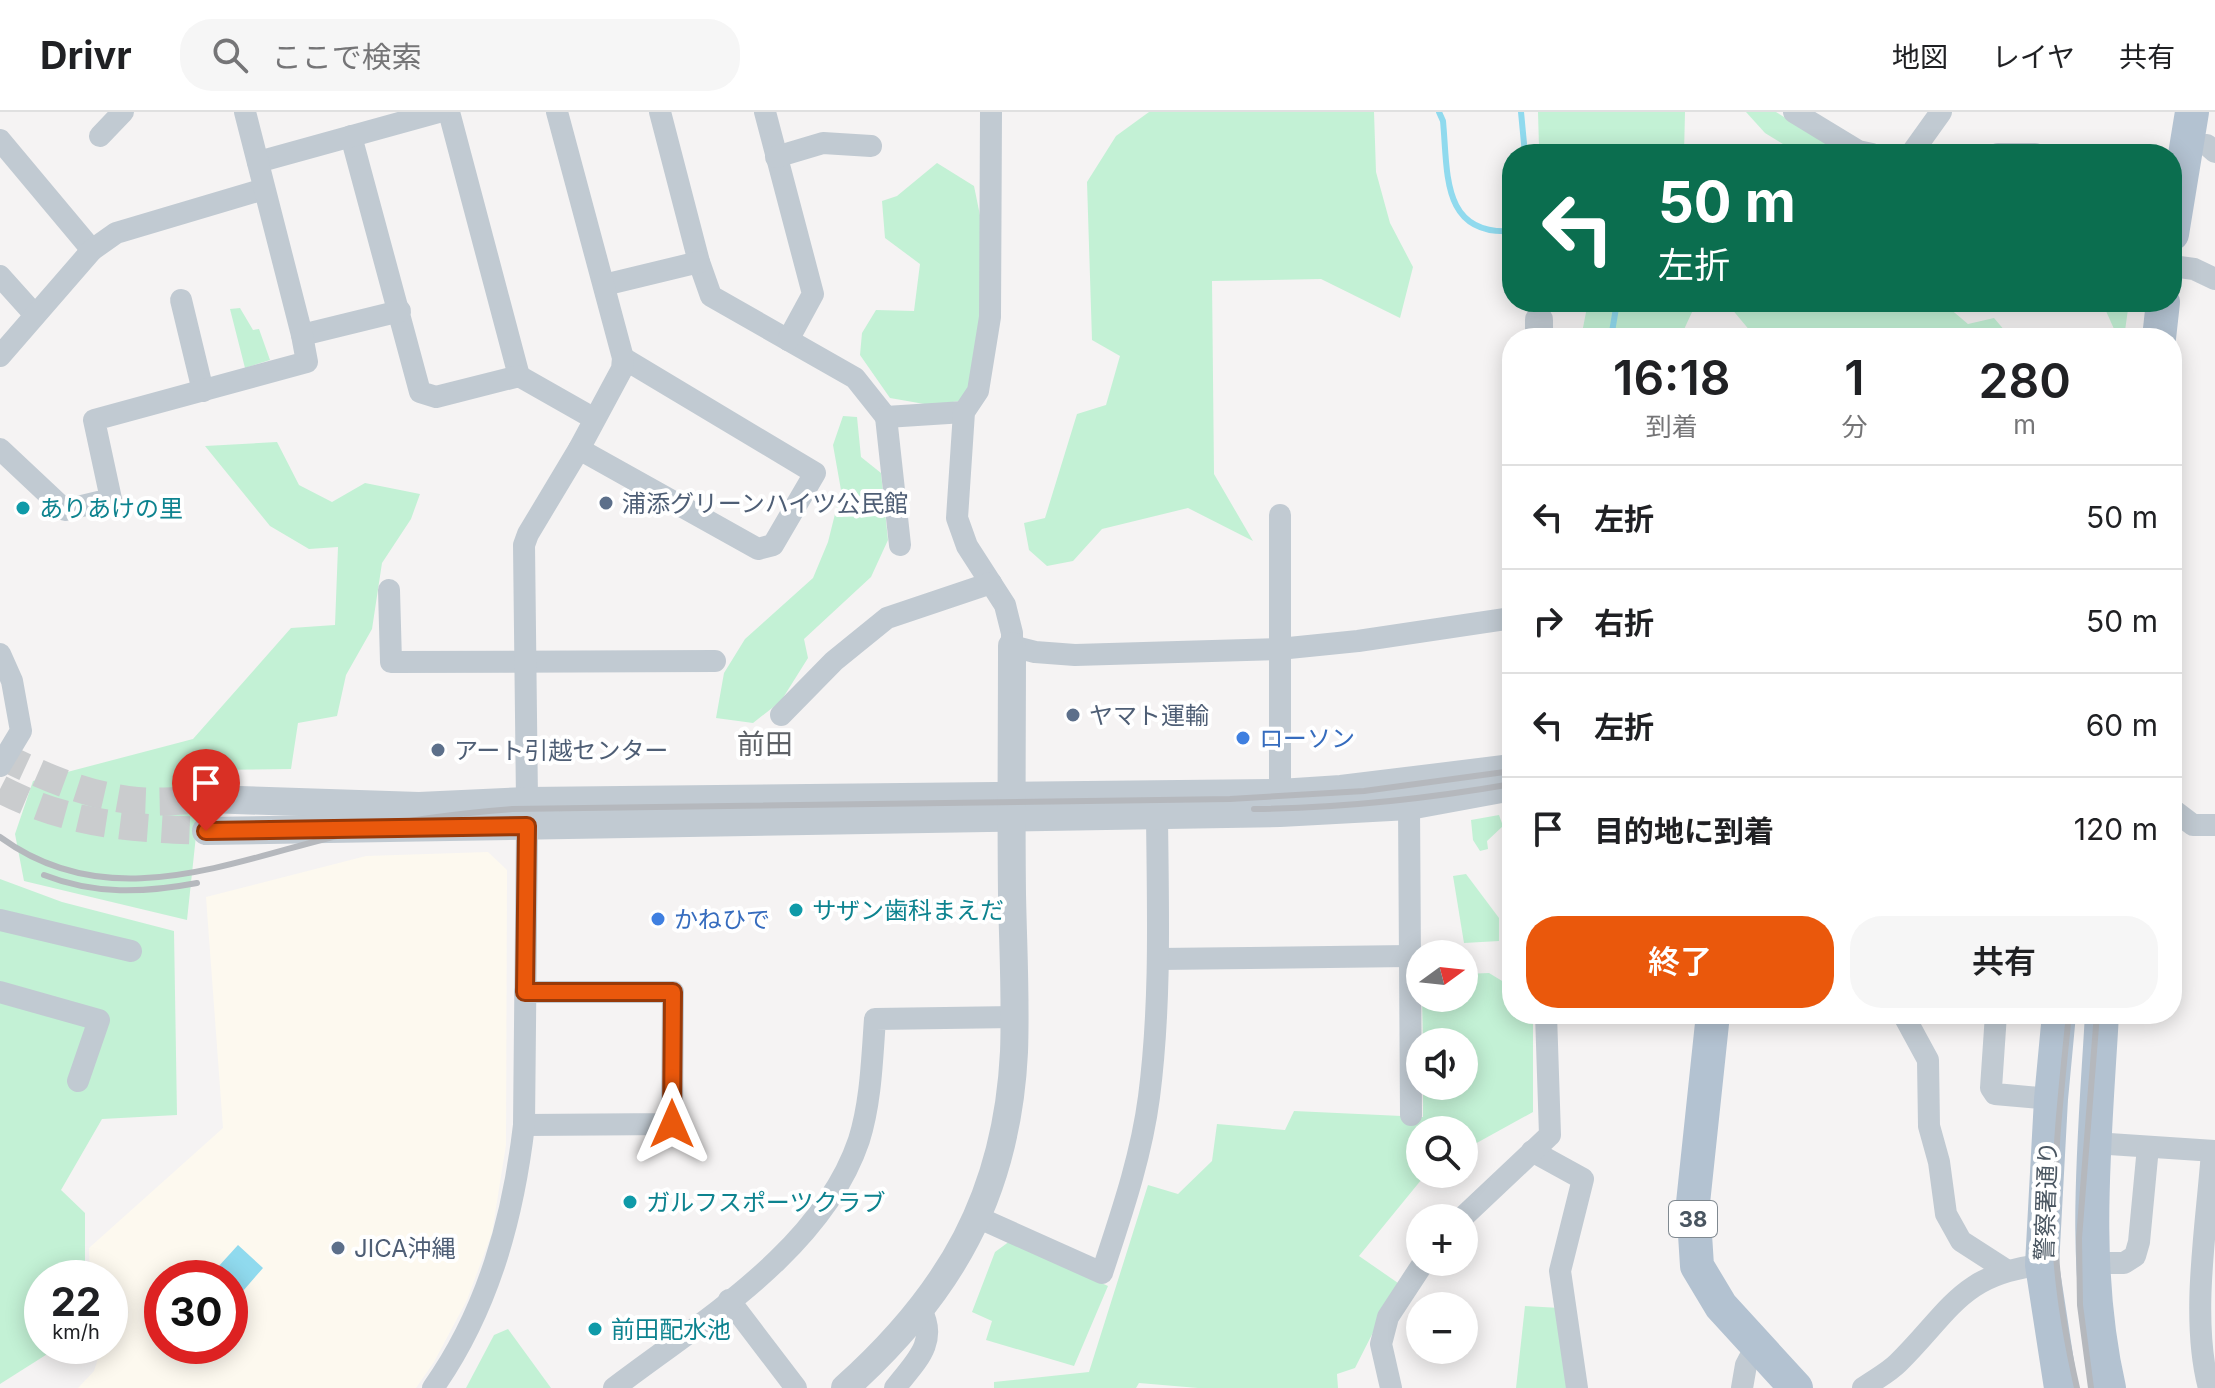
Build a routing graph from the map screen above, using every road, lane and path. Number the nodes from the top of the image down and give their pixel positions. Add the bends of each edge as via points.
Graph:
1 (123, 112) edge
2 (245, 112) edge
3 (439, 112) edge
4 (449, 112) edge
5 (557, 112) edge
6 (660, 112) edge
7 (765, 112) edge
8 (991, 112) edge
9 (1941, 112) edge
10 (1802, 114) edge
11 (100, 136) dead end
12 (351, 136) junction
13 (2203, 138) edge
14 (0, 140) edge
15 (1847, 144) edge
16 (1918, 144) edge
17 (871, 146) dead end
18 (776, 157) junction
19 (258, 162) junction
20 (264, 189) junction
21 (2182, 201) edge
22 (92, 250) junction
23 (699, 262) junction
24 (2182, 267) edge
25 (0, 276) edge
26 (2215, 279) edge
27 (604, 285) junction
28 (181, 300) dead end
29 (400, 311) junction
30 (35, 315) junction
31 (302, 335) junction
32 (788, 340) junction
33 (0, 356) edge
34 (623, 358) junction
35 (519, 376) junction
36 (203, 391) junction
37 (964, 412) junction
38 (886, 417) junction
39 (593, 418) junction
40 (0, 449) edge
41 (579, 449) junction
42 (1280, 515) dead end
43 (900, 545) dead end
44 (991, 583) junction
45 (389, 590) dead end
46 (1502, 619) edge
47 (1012, 646) junction
48 (1279, 649) junction
49 (0, 654) edge
50 (715, 661) dead end
51 (525, 662) junction
52 (781, 715) dead end
53 (0, 766) edge
54 (1502, 785) edge
55 (1502, 787) edge
56 (1280, 793) junction
57 (207, 799) tunnel mouth
58 (1409, 806) junction
59 (1012, 808) junction
60 (527, 814) junction
61 (1157, 817) junction
62 (2182, 817) edge
63 (2215, 825) edge
64 (206, 831) tunnel mouth
65 (0, 920) edge
66 (1409, 940) edge
67 (131, 951) dead end
68 (1406, 956) edge
69 (1158, 959) junction
70 (0, 992) edge
71 (525, 992) junction
72 (1410, 1012) edge
73 (1015, 1017) junction
74 (1546, 1024) edge
75 (1712, 1024) edge
76 (1908, 1024) edge
77 (1995, 1024) edge
78 (2058, 1024) edge
79 (2101, 1024) edge
80 (78, 1081) dead end
81 (2051, 1099) junction
82 (1411, 1115) dead end
83 (524, 1125) junction
84 (2094, 1143) junction
85 (2148, 1147) junction
86 (1532, 1151) junction
87 (2214, 1151) edge
88 (1477, 1204) edge
89 (977, 1217) junction
90 (2091, 1263) junction
91 (2042, 1265) junction
92 (2006, 1270) junction
93 (1415, 1276) edge
94 (729, 1300) junction
95 (921, 1310) junction
96 (1756, 1346) junction
97 (433, 1388) edge
98 (614, 1388) edge
99 (796, 1388) edge
100 (845, 1388) edge
101 (895, 1388) edge
102 (1391, 1388) edge
103 (1577, 1388) edge
104 (1742, 1388) edge
105 (1796, 1388) edge
106 (1863, 1388) edge
107 (2061, 1388) edge
108 (2109, 1388) edge
109 (2209, 1388) edge

1 - 11 street
2 - 19 street
3 - 12 street
4 - 35 street
5 - 27 street
6 - 23 street
7 - 18 street
8 - 37 street via 990,317 978,391
9 - 16 street
10 - 15 street
12 - 19 street
12 - 29 street
13 - 21 main road
14 - 22 street
17 - 18 street via 823,143
18 - 32 street via 813,294
19 - 20 street
20 - 22 street via 116,233
20 - 31 street
22 - 30 street
23 - 27 street
23 - 32 street via 711,296
24 - 26 street
25 - 30 street
27 - 34 street
28 - 36 street
29 - 31 street
29 - 35 street via 420,392 436,397
30 - 33 street
31 - 36 street via 307,362
32 - 38 street via 855,378
34 - 39 street via 622,369
34 - 41 street via 815,473 773,545 758,549
35 - 39 street
36 - 40 street via 94,420 111,499 65,510
37 - 38 street
37 - 44 street via 957,518 967,546
38 - 43 street
39 - 41 street
41 - 51 street via 524,545
42 - 48 street
44 - 47 street via 1005,605
44 - 52 street via 887,618 834,661
45 - 51 street via 391,662
46 - 48 street
47 - 48 street via 1075,655
47 - 59 street
48 - 56 street
49 - 53 street via 12,681 21,731
50 - 51 street
51 - 60 street
54 - 56 street
55 - 58 street
56 - 59 street
57 - 60 street
58 - 61 street
58 - 66 street
59 - 60 street
59 - 61 street
59 - 73 street
60 - 64 street
60 - 71 street
61 - 69 street
62 - 63 street via 2193,825
65 - 67 street
68 - 69 street
69 - 89 street via 1148,1100 1131,1186 1102,1273
70 - 80 street via 99,1020
71 - 83 street
71 - 83 street via 673,992 672,1124
72 - 82 street
73 - 89 street via 1005,1125
73 - 94 street via 875,1019 859,1140 836,1188 771,1268
74 - 86 street via 1550,1135
75 - 96 main road, 38 via 1693,1203 1694,1250 1704,1281
76 - 92 street via 1928,1060 1929,1126 1946,1214 1961,1241
77 - 81 street via 1991,1088 1995,1094
78 - 81 main road, 警察署通り
79 - 84 main road, 警察署通り
81 - 91 main road, 警察署通り
83 - 97 street via 497,1260 463,1341
84 - 85 street
84 - 90 main road, 警察署通り
85 - 87 street
85 - 90 street via 2135,1256 2124,1263
86 - 88 street
86 - 103 street via 1583,1179 1560,1271
87 - 109 street via 2199,1317
89 - 95 street
90 - 108 main road, 警察署通り
91 - 92 street
91 - 107 main road, 警察署通り
92 - 106 street via 1952,1302 1896,1365
93 - 102 street via 1388,1317 1381,1344
94 - 98 street
94 - 99 street
95 - 100 street
95 - 101 street via 930,1325 927,1340
96 - 104 street
96 - 105 main road, 38

